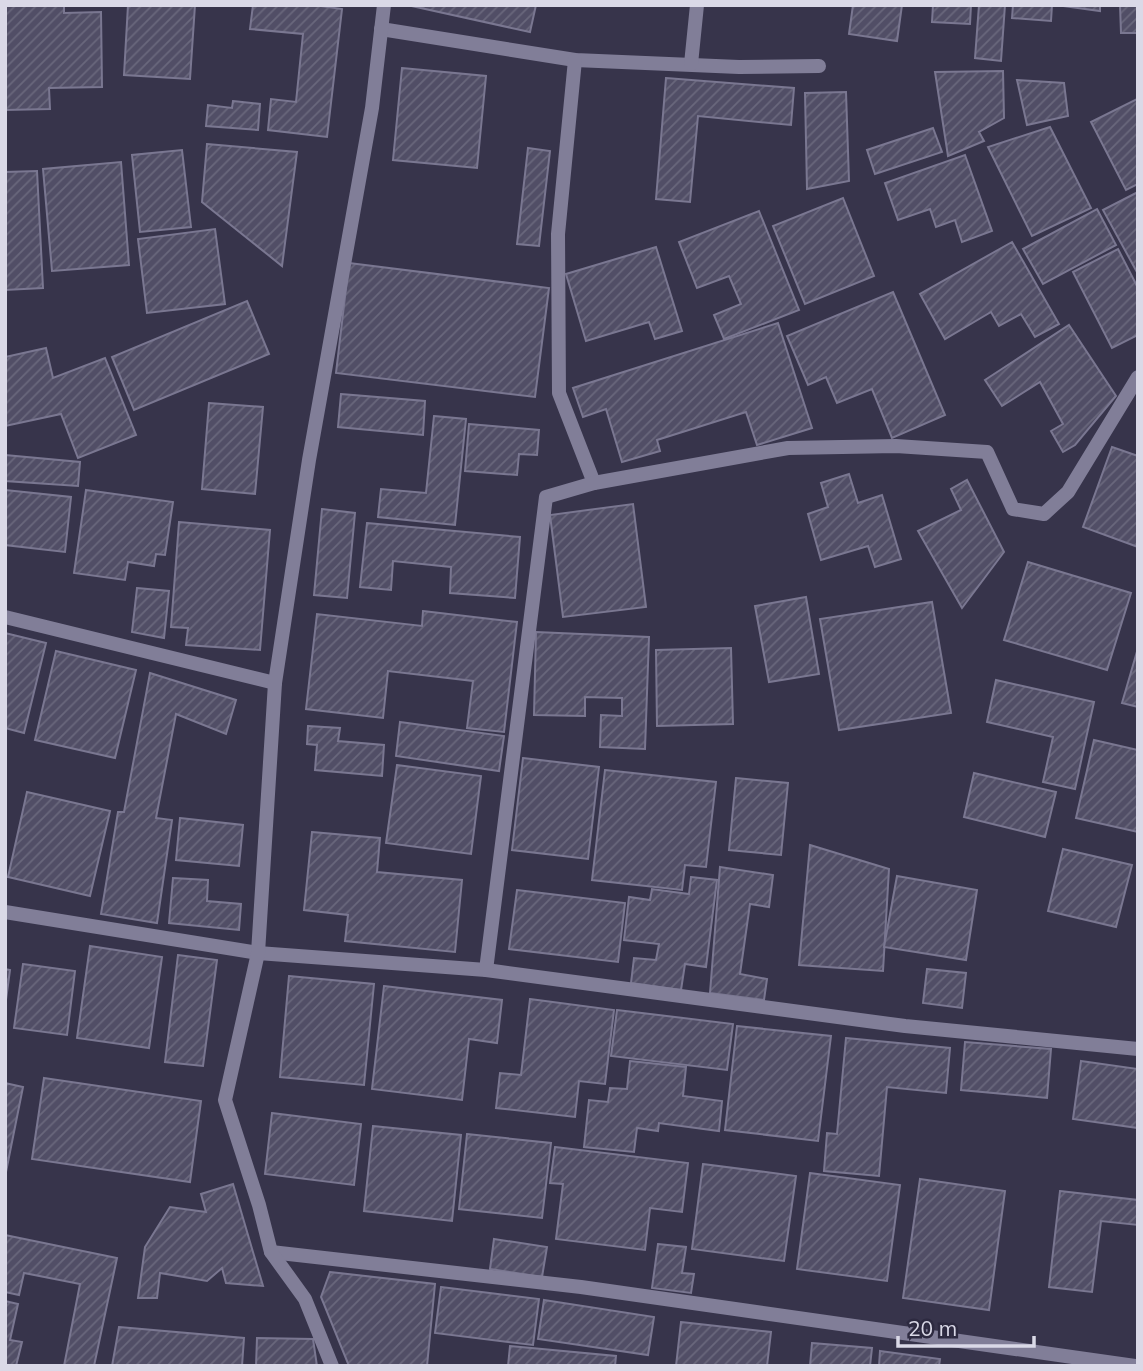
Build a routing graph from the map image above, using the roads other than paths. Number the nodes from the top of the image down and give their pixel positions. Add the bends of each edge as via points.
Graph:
1 (384, 5) edge
2 (697, 5) edge
3 (381, 29) junction
4 (575, 60) junction
5 (691, 64) junction
6 (819, 66) dead end
7 (1138, 377) edge
8 (594, 483) junction
9 (5, 617) edge
10 (275, 683) junction
11 (5, 912) edge
12 (258, 953) junction
13 (486, 970) junction
14 (1138, 1049) edge
15 (271, 1252) junction
16 (332, 1366) edge
17 (1135, 1366) edge

1 - 3 street
2 - 5 street
3 - 4 street
3 - 10 street via 372,108 309,460
4 - 5 street
4 - 8 street via 558,234 559,393
5 - 6 street
7 - 8 street via 1068,492 1044,514 1013,509 987,452 896,446 788,447
8 - 13 street via 546,498
9 - 10 street
10 - 12 street
11 - 12 street
12 - 13 street
12 - 15 street via 225,1100
13 - 14 street via 905,1026
15 - 16 street via 305,1299
15 - 17 street via 581,1287

